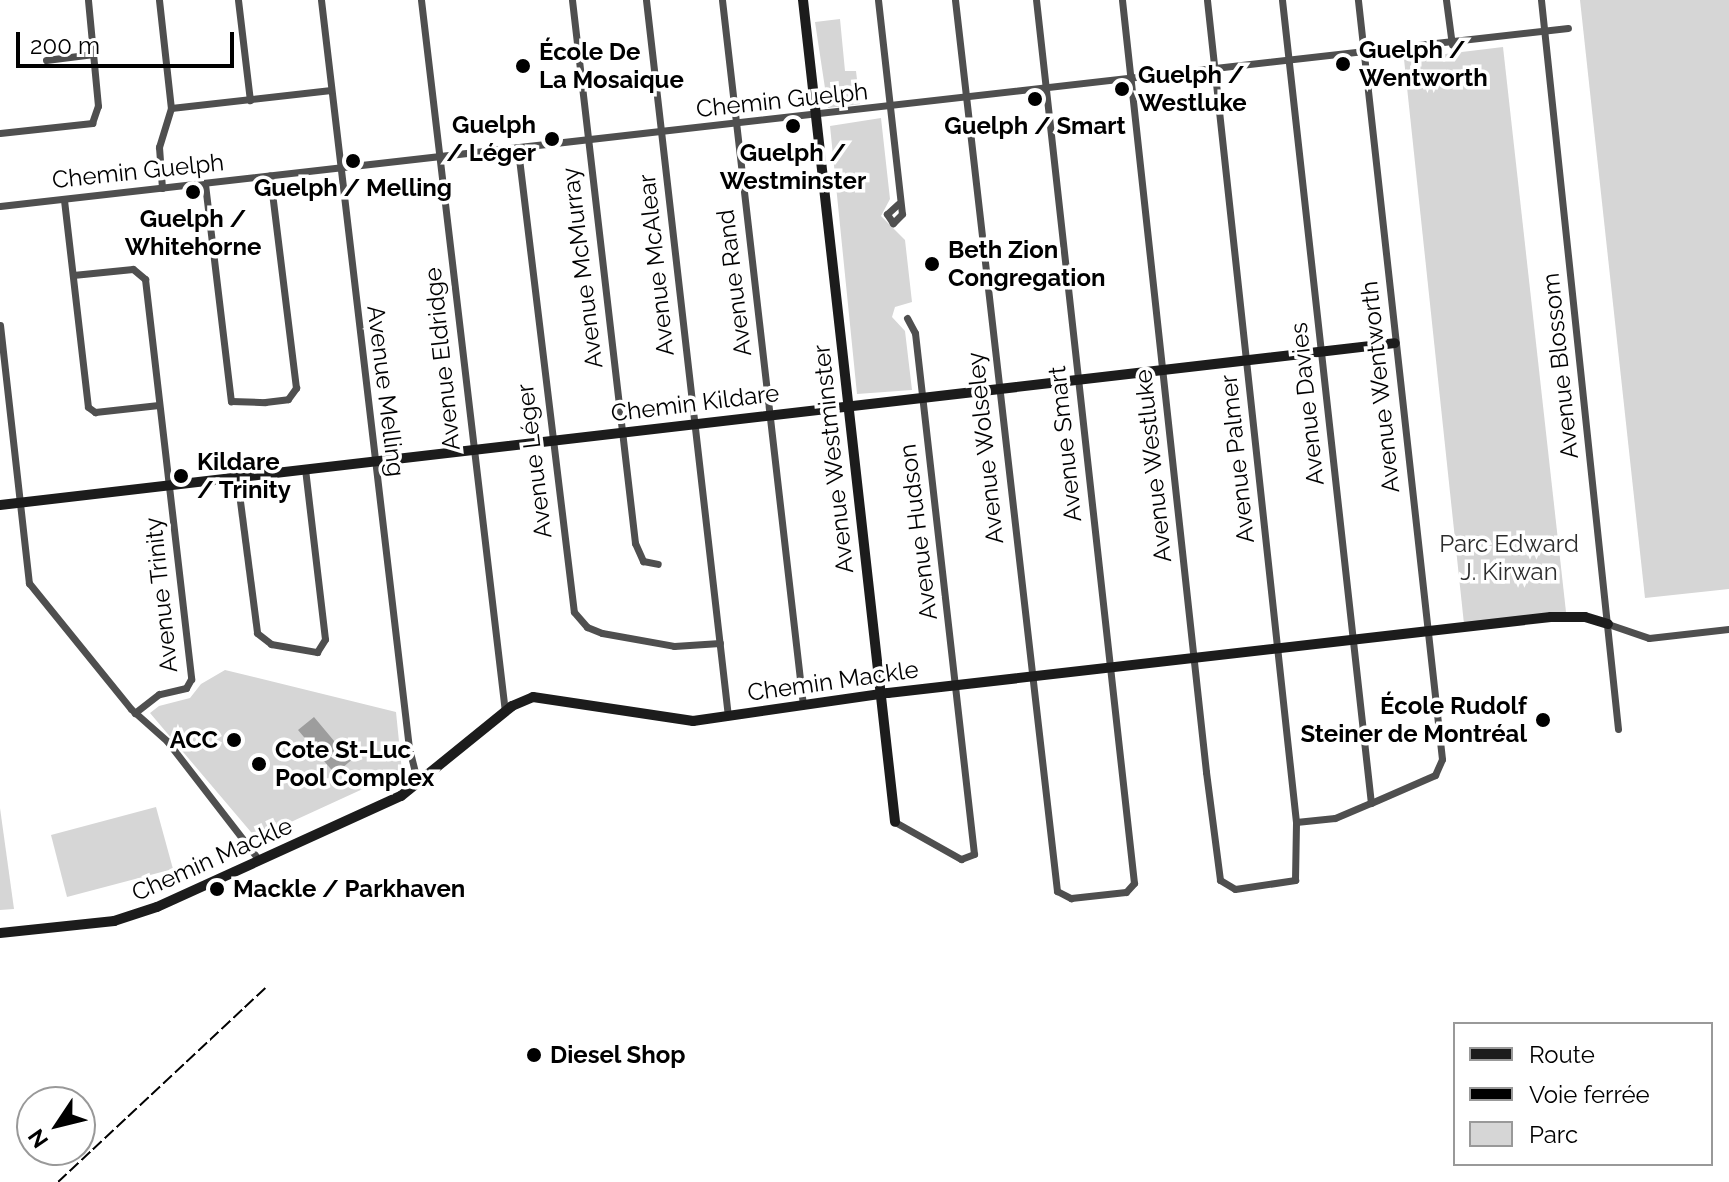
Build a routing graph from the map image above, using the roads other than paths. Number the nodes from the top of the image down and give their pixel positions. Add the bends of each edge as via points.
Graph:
1 (88, 0) edge
2 (159, 0) edge
3 (238, 0) edge
4 (321, 0) edge
5 (421, 0) edge
6 (572, 0) edge
7 (646, 0) edge
8 (722, 0) edge
9 (803, 0) edge
10 (878, 0) edge
11 (955, 0) edge
12 (1036, 0) edge
13 (1122, 0) edge
14 (1207, 0) edge
15 (1282, 0) edge
16 (1358, 0) edge
17 (1446, 0) edge
18 (1541, 0) edge
19 (1568, 28) dead end
20 (1544, 33) junction
21 (1452, 45) junction
22 (94, 54) junction
23 (1364, 54) junction
24 (46, 60) dead end
25 (1289, 63) junction
26 (1214, 71) junction
27 (1131, 81) junction
28 (331, 90) junction
29 (1046, 91) junction
30 (250, 100) junction
31 (966, 100) junction
32 (171, 108) junction
33 (890, 108) junction
34 (815, 116) junction
35 (736, 125) junction
36 (0, 133) edge
37 (661, 134) junction
38 (588, 142) junction
39 (518, 150) junction
40 (439, 158) junction
41 (339, 170) junction
42 (270, 176) junction
43 (205, 184) junction
44 (162, 188) junction
45 (64, 200) junction
46 (898, 204) dead end
47 (0, 206) edge
48 (73, 275) junction
49 (907, 318) dead end
50 (0, 325) edge
51 (1395, 343) junction
52 (1321, 352) junction
53 (1246, 360) junction
54 (1163, 370) junction
55 (1078, 379) junction
56 (998, 388) junction
57 (923, 398) junction
58 (159, 405) junction
59 (847, 406) junction
60 (770, 415) junction
61 (695, 424) junction
62 (622, 432) junction
63 (551, 440) junction
64 (472, 450) junction
65 (375, 462) junction
66 (305, 470) junction
67 (237, 478) junction
68 (168, 486) junction
69 (19, 503) junction
70 (0, 505) edge
71 (658, 564) dead end
72 (1608, 624) junction
73 (1728, 629) edge
74 (1427, 631) junction
75 (1352, 639) junction
76 (720, 643) junction
77 (1278, 649) junction
78 (1195, 658) junction
79 (1109, 667) junction
80 (1031, 676) junction
81 (956, 686) junction
82 (880, 694) junction
83 (803, 705) junction
84 (505, 712) junction
85 (135, 713) junction
86 (728, 716) junction
87 (1618, 729) dead end
88 (418, 784) junction
89 (1371, 803) junction
90 (895, 822) joint
91 (1296, 822) junction
92 (974, 853) joint
93 (259, 860) junction
94 (1262, 886) joint
95 (1057, 891) joint
96 (0, 933) edge

1 - 22 street
2 - 32 street
3 - 30 street
4 - 28 street, Avenue Melling
5 - 40 street, Avenue Eldridge
6 - 38 street, Avenue McMurray
7 - 37 street, Avenue McAlear
8 - 35 street, Avenue Rand
9 - 34 street, Avenue Westminster
10 - 33 street
11 - 31 street, Avenue Wolseley
12 - 29 street, Avenue Smart
13 - 27 street, Avenue Westluke
14 - 26 street, Avenue Palmer
15 - 25 street, Avenue Davies
16 - 23 street, Avenue Wentworth
17 - 21 street
18 - 20 street, Avenue Blossom
19 - 20 street, Chemin Guelph
20 - 21 street, Chemin Guelph
20 - 72 street, Avenue Blossom
21 - 23 street, Chemin Guelph
22 - 24 street
22 - 36 street via 96,116 86,124
23 - 25 street, Chemin Guelph
23 - 51 street, Avenue Wentworth
25 - 26 street, Chemin Guelph
25 - 52 street, Avenue Davies
26 - 27 street, Chemin Guelph
26 - 53 street, Avenue Palmer
27 - 29 street, Chemin Guelph
27 - 54 street, Avenue Westluke
28 - 30 street
28 - 41 street, Avenue Melling
29 - 31 street, Chemin Guelph
29 - 55 street, Avenue Smart
30 - 32 street
31 - 33 street, Chemin Guelph
31 - 56 street, Avenue Wolseley
32 - 44 street via 159,147
33 - 34 street, Chemin Guelph
33 - 46 street
34 - 35 street, Chemin Guelph
34 - 59 street, Avenue Westminster
35 - 37 street, Chemin Guelph
35 - 60 street, Avenue Rand
37 - 38 street, Chemin Guelph
37 - 61 street, Avenue McAlear
38 - 39 street, Chemin Guelph
38 - 62 street, Avenue McMurray
39 - 40 street, Chemin Guelph
39 - 63 street, Avenue Léger
40 - 41 street, Chemin Guelph
40 - 64 street, Avenue Eldridge
41 - 42 street, Chemin Guelph
41 - 65 street, Avenue Melling
42 - 43 street, Chemin Guelph
42 - 43 street via 296,388 288,399 265,402 231,401
43 - 44 street, Chemin Guelph
44 - 45 street, Chemin Guelph
45 - 47 street, Chemin Guelph
45 - 48 street
48 - 58 street, Avenue Trinity via 140,270
48 - 58 street via 88,407 95,412
49 - 57 street, Avenue Hudson via 915,333
50 - 69 street
51 - 52 street, Chemin Kildare
51 - 74 street, Avenue Wentworth
52 - 53 street, Chemin Kildare
52 - 75 street, Avenue Davies
53 - 54 street, Chemin Kildare
53 - 77 street, Avenue Palmer
54 - 55 street, Chemin Kildare
54 - 78 street, Avenue Westluke
55 - 56 street, Chemin Kildare
55 - 79 street, Avenue Smart
56 - 57 street, Chemin Kildare
56 - 80 street, Avenue Wolseley
57 - 59 street, Chemin Kildare
57 - 81 street, Avenue Hudson
58 - 68 street, Avenue Trinity
59 - 60 street, Chemin Kildare
59 - 82 street, Avenue Westminster
60 - 61 street, Chemin Kildare
60 - 83 street, Avenue Rand
61 - 62 street, Chemin Kildare
61 - 76 street, Avenue McAlear
62 - 63 street, Chemin Kildare
62 - 71 street, Avenue McMurray via 638,554
63 - 64 street, Chemin Kildare
63 - 76 street, Avenue Léger via 570,600 578,619 598,632 669,645
64 - 65 street, Chemin Kildare
64 - 84 street, Avenue Eldridge
65 - 66 street, Chemin Kildare
65 - 88 street, Avenue Melling via 410,761
66 - 67 street, Chemin Kildare
66 - 67 street via 325,646 317,652 271,644 257,633
67 - 68 street, Chemin Kildare
68 - 69 street, Chemin Kildare
68 - 85 street, Avenue Trinity via 190,684 159,694
69 - 70 street, Chemin Kildare
69 - 85 street via 31,585
72 - 73 street, Chemin Mackle via 1649,638
72 - 74 street, Chemin Mackle via 1567,616
72 - 87 street, Avenue Blossom
74 - 75 street, Chemin Mackle
74 - 89 street, Avenue Wentworth via 1441,769
75 - 77 street, Chemin Mackle
75 - 89 street, Avenue Davies
76 - 86 street, Avenue McAlear
77 - 78 street, Chemin Mackle
77 - 91 street, Avenue Palmer
78 - 79 street, Chemin Mackle
78 - 94 street, Avenue Westluke via 1220,880 1227,889
79 - 80 street, Chemin Mackle
79 - 95 street, Avenue Smart via 1134,883 1126,892 1071,898
80 - 81 street, Chemin Mackle
80 - 95 street, Avenue Wolseley
81 - 82 street, Chemin Mackle
81 - 92 street, Avenue Hudson
82 - 83 street, Chemin Mackle
82 - 90 street, Avenue Westminster
83 - 86 street, Chemin Mackle
84 - 86 street, Chemin Mackle via 541,696 684,721
84 - 88 street, Chemin Mackle
85 - 93 street via 167,741
88 - 93 street, Chemin Mackle
89 - 91 street via 1335,818
90 - 92 street, Avenue Westminster via 961,859
91 - 94 street, Avenue Palmer via 1295,880
93 - 96 street, Chemin Mackle via 131,917

